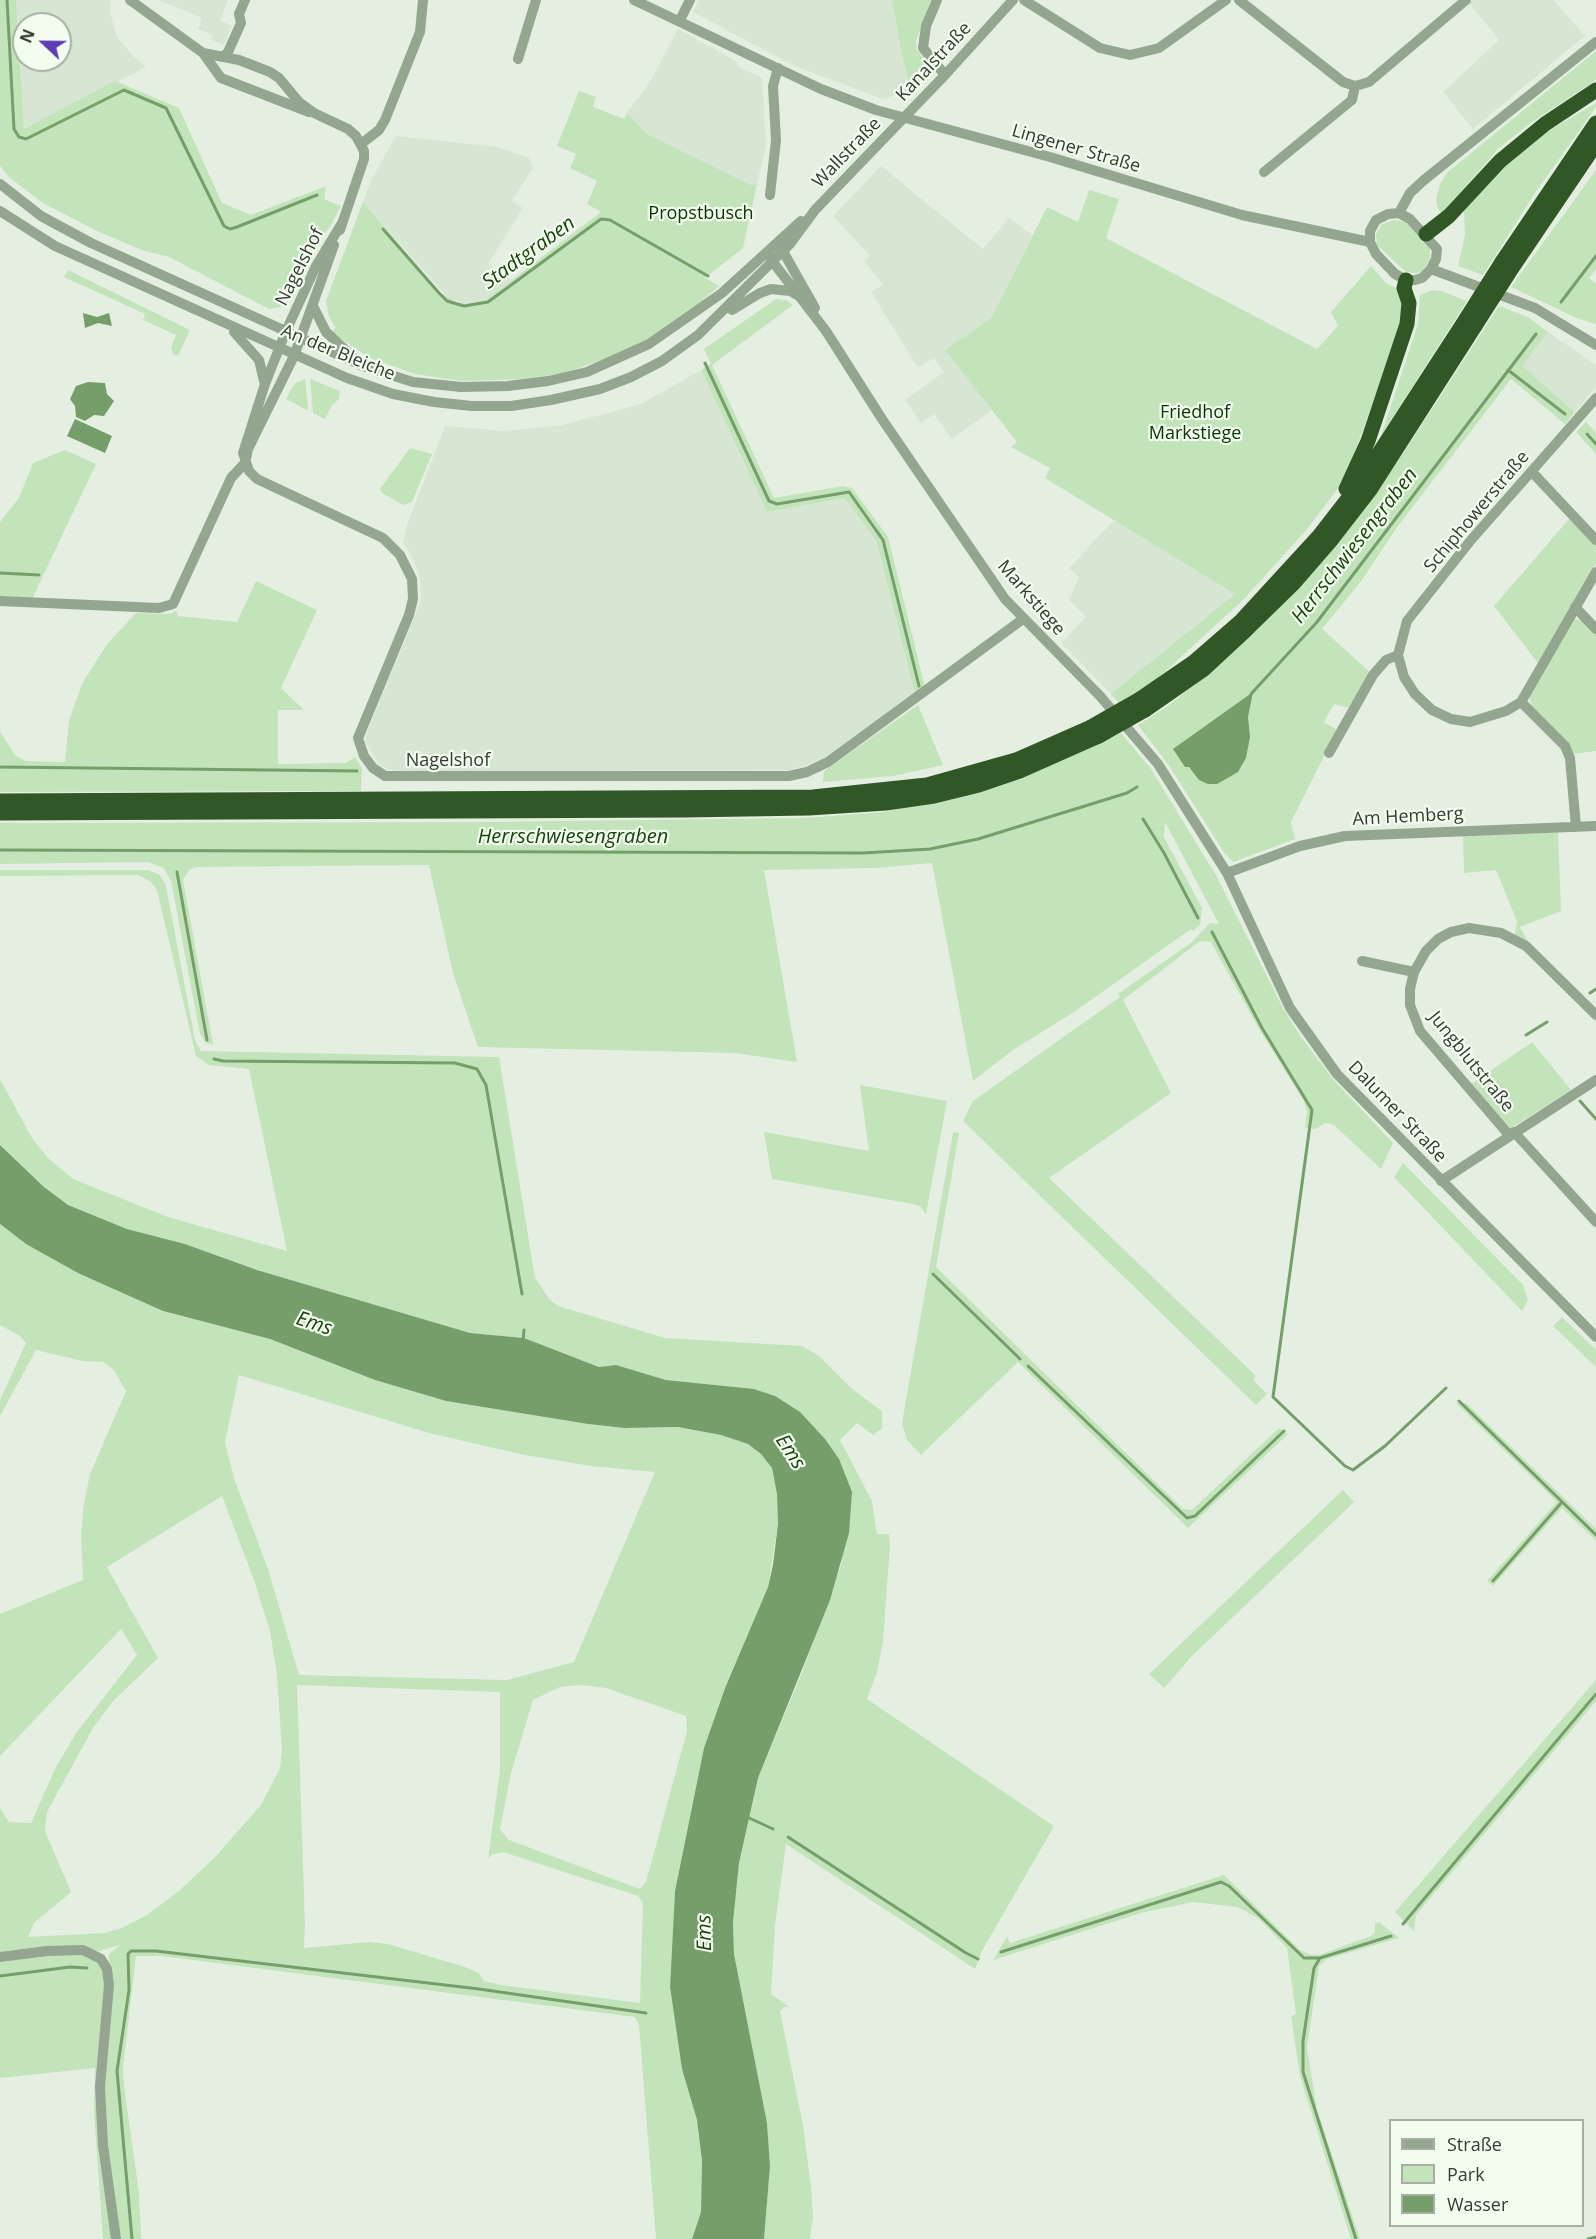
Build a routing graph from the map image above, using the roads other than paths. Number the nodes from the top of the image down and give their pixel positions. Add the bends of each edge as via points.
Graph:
1 (130, 0) edge
2 (244, 0) edge
3 (423, 0) edge
4 (536, 0) edge
5 (634, 0) edge
6 (690, 0) edge
7 (938, 0) edge
8 (1012, 0) edge
9 (1024, 0) edge
10 (1226, 0) edge
11 (1239, 0) edge
12 (1466, 0) edge
13 (680, 20) junction
14 (1596, 42) edge
15 (203, 53) junction
16 (223, 57) junction
17 (518, 59) dead end
18 (778, 68) junction
19 (945, 75) junction
20 (1355, 86) junction
21 (1596, 90) edge
22 (314, 113) junction
23 (903, 119) junction
24 (1596, 123) edge
25 (361, 144) junction
26 (1596, 144) edge
27 (1264, 172) dead end
28 (0, 184) edge
29 (770, 195) dead end
30 (0, 211) edge
31 (1399, 213) junction
32 (342, 223) junction
33 (1426, 234) junction
34 (1370, 242) junction
35 (781, 247) junction
36 (769, 257) junction
37 (1507, 265) junction
38 (1431, 269) junction
39 (1406, 280) junction
40 (801, 297) junction
41 (313, 306) junction
42 (1471, 322) junction
43 (227, 326) junction
44 (286, 331) junction
45 (826, 331) junction
46 (698, 335) junction
47 (302, 338) junction
48 (1596, 345) edge
49 (279, 348) junction
50 (294, 356) junction
51 (363, 366) junction
52 (265, 384) junction
53 (1596, 398) edge
54 (245, 463) junction
55 (1532, 472) junction
56 (1319, 536) junction
57 (1596, 540) edge
58 (1596, 572) edge
59 (0, 602) edge
60 (1575, 607) junction
61 (1023, 620) junction
62 (1596, 629) edge
63 (1398, 655) junction
64 (1521, 702) junction
65 (1143, 705) junction
66 (1095, 731) junction
67 (1329, 753) dead end
68 (0, 801) edge
69 (0, 813) edge
70 (1596, 826) edge
71 (1576, 827) junction
72 (1227, 873) junction
73 (1362, 961) dead end
74 (1414, 972) junction
75 (1596, 1015) edge
76 (1596, 1080) edge
77 (1511, 1134) junction
78 (1441, 1181) junction
79 (1596, 1222) edge
80 (1596, 1337) edge
81 (0, 1957) edge
82 (116, 2239) edge

1 - 15 street
2 - 16 street via 240,23
3 - 25 street via 420,32 385,120
4 - 17 street
5 - 13 street, Lingener Straße
6 - 13 street
7 - 19 street via 922,41 923,48
8 - 19 street, Kanalstraße
9 - 10 street via 1100,48 1130,55 1159,48
11 - 20 street via 1343,82
12 - 20 street via 1369,82
13 - 18 street, Lingener Straße
14 - 31 street via 1424,180 1410,193
15 - 16 street
15 - 22 street via 221,78
16 - 22 street via 270,72
18 - 23 street, Lingener Straße
18 - 29 street via 773,86 776,140
19 - 23 street, Kanalstraße
20 - 27 street via 1352,99
21 - 33 highway via 1507,154 1449,216
22 - 25 street via 348,129
23 - 34 street, Lingener Straße via 1050,157 1250,217
23 - 35 street, Wallstraße
24 - 37 highway
25 - 32 street, Nagelshof via 362,169
26 - 37 highway
28 - 44 street, An der Bleiche via 40,216 71,233
30 - 43 street, An der Bleiche via 55,246
31 - 33 street
31 - 34 street via 1376,220
32 - 41 street, Nagelshof
32 - 44 street, Nagelshof via 316,266
33 - 38 street via 1437,249
34 - 39 street via 1376,255
35 - 36 street, An der Bleiche
35 - 45 street, Markstiege
36 - 40 street, Markstiege
36 - 46 street, An der Bleiche
36 - 51 street, An der Bleiche via 649,344 586,372 508,386 461,387 413,382
37 - 42 highway, bridge
38 - 39 street via 1422,278
38 - 48 street via 1535,308
39 - 56 highway via 1407,324 1353,478
40 - 45 street, Markstiege
40 - 46 street via 780,289 760,293
41 - 47 street, Nagelshof
41 - 51 street, An der Bleiche via 326,332
42 - 56 highway
42 - 65 highway via 1370,490 1324,548 1293,584 1221,653
43 - 49 street, An der Bleiche
43 - 52 street, An der Bleiche via 259,360
44 - 47 street, An der Bleiche
44 - 49 street, Nagelshof
45 - 61 street, Markstiege via 984,570
46 - 50 street, An der Bleiche via 662,361 600,389 512,406 462,405 393,394
47 - 50 street, Nagelshof
47 - 51 street, An der Bleiche
49 - 50 street, An der Bleiche
49 - 52 street, Nagelshof
50 - 54 street, Nagelshof via 248,449
52 - 54 street, Nagelshof via 245,442
53 - 55 street, Schiphowerstraße
54 - 59 street, Nagelshof via 231,478 176,600 168,607
54 - 61 street, Nagelshof via 257,479 382,538 400,555 412,579 409,615 358,738 364,756 385,776 789,776 807,772 828,762
55 - 57 street
55 - 63 street, Schiphowerstraße via 1470,540 1407,621
56 - 65 highway via 1240,622
58 - 60 street
60 - 62 street
60 - 64 street
61 - 72 street, Markstiege via 1100,696 1148,751
63 - 64 street via 1404,677 1415,694 1432,710 1451,719 1470,722 1490,718
63 - 67 street via 1386,660 1373,675
64 - 71 street via 1564,746 1570,758
65 - 66 highway, bridge
66 - 68 highway via 1016,760 927,785 813,797
66 - 69 highway via 1020,771 934,796 886,803 684,810
70 - 71 street, Am Hemberg
71 - 72 street, Am Hemberg via 1345,836 1289,849
72 - 78 street, Dalumer Straße via 1304,1030 1337,1074
73 - 74 street
74 - 75 street, Jungblutstraße via 1432,945 1451,932 1469,928 1501,933 1527,946
74 - 77 street, Jungblutstraße via 1410,1005 1420,1031
76 - 77 street
77 - 78 street
77 - 79 street, Jungblutstraße
78 - 80 street, Dalumer Straße
81 - 82 street via 82,1950 101,1959 107,1969 100,2087 103,2145

